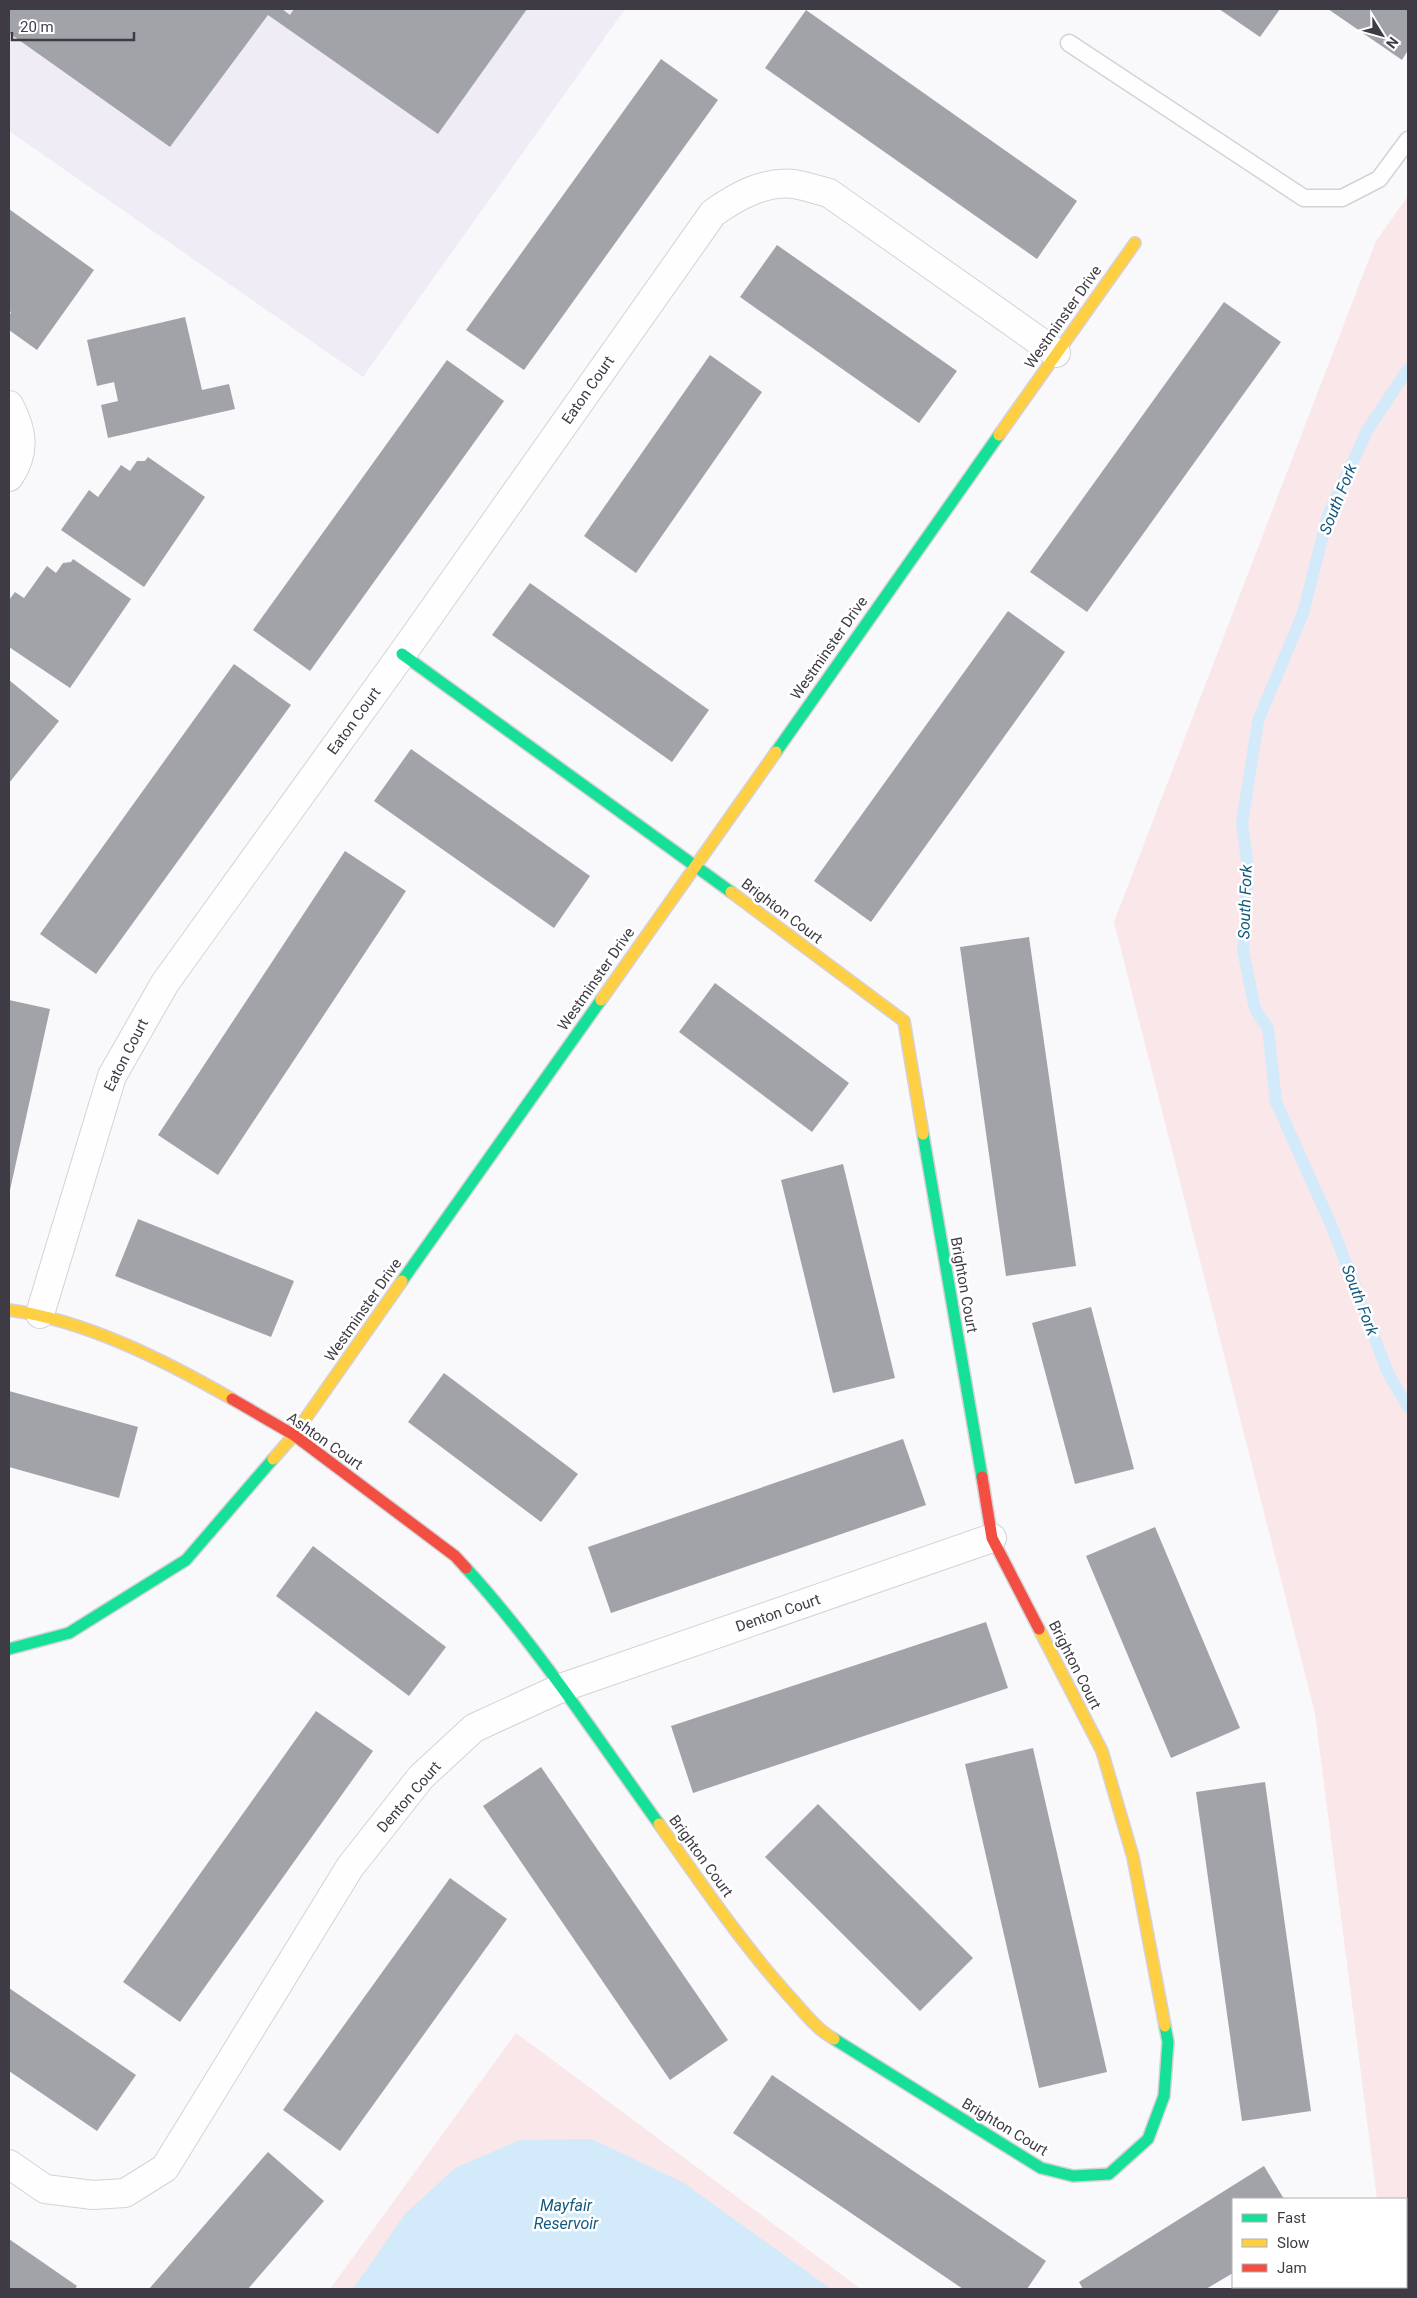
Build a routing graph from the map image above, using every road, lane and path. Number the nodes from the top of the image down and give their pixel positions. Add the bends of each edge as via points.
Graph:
1 (1069, 43) dead end
2 (1408, 140) edge
3 (1135, 243) dead end
4 (1056, 353) junction
5 (9, 405) edge
6 (9, 477) edge
7 (402, 654) junction
8 (695, 864) junction
9 (9, 1310) edge
10 (40, 1314) junction
11 (294, 1435) junction
12 (992, 1538) junction
13 (9, 1649) edge
14 (561, 1688) junction
15 (9, 2164) edge

1 - 2 lane via 1304,198 1342,198 1379,179
3 - 4 street, Westminster Drive
4 - 7 street, Eaton Court via 829,193 793,184 763,187 738,196 713,212
4 - 8 street, Westminster Drive
5 - 6 street via 21,439 19,462
7 - 8 street, Brighton Court
7 - 10 street, Eaton Court via 165,983 116,1068 98,1114
8 - 11 street, Westminster Drive
8 - 12 street, Brighton Court via 904,1021
9 - 10 street, Ashton Court
10 - 11 street, Ashton Court via 126,1345 206,1384
11 - 13 street, Westminster Drive via 186,1560 70,1633
11 - 14 street, Ashton Court via 455,1556 493,1598
12 - 14 street, Denton Court
12 - 14 street, Brighton Court via 1102,1751 1133,1858 1151,1944 1168,2042 1164,2096 1148,2139 1109,2174 1073,2176 1041,2168 822,2032 772,1977 732,1926
14 - 15 street, Denton Court via 474,1728 421,1777 350,1867 165,2168 125,2193 93,2195 45,2189

